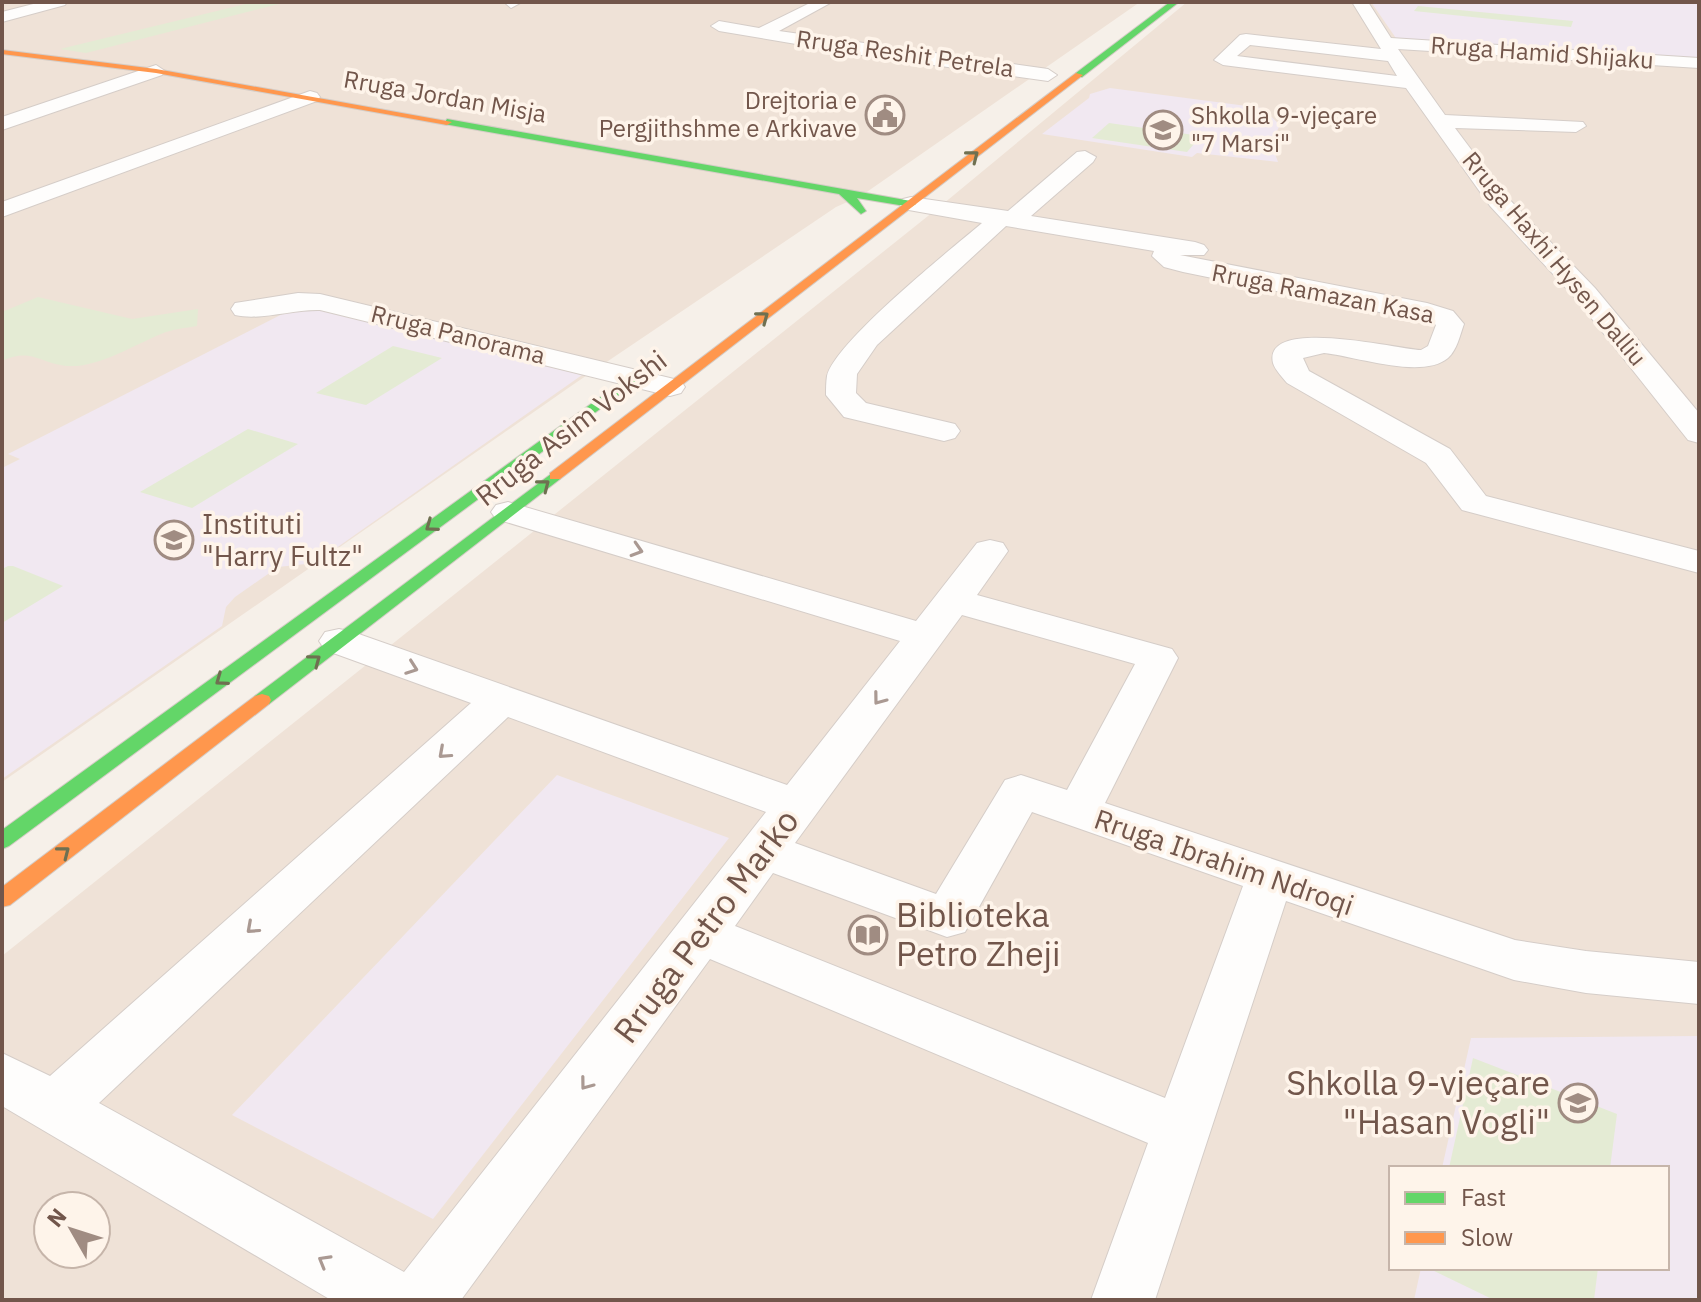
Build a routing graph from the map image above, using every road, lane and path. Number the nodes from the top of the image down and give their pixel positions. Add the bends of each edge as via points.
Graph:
1 (59, 2) edge
2 (824, 2) edge
3 (1150, 2) edge
4 (1175, 2) edge
5 (1360, 2) edge
6 (2, 17) edge
7 (719, 26) dead end
8 (762, 33) junction
9 (1389, 50) junction
10 (2, 52) edge
11 (1699, 63) edge
12 (156, 71) junction
13 (1048, 75) junction
14 (1412, 83) junction
15 (1024, 92) dead end
16 (310, 97) junction
17 (1440, 121) junction
18 (2, 124) edge
19 (1576, 126) dead end
20 (1085, 157) dead end
21 (906, 192) junction
22 (843, 193) junction
23 (878, 199) junction
24 (2, 210) edge
25 (1008, 218) junction
26 (1168, 246) junction
27 (1278, 259) dead end
28 (245, 309) dead end
29 (663, 355) dead end
30 (633, 378) junction
31 (670, 387) junction
32 (944, 431) dead end
33 (1699, 433) edge
34 (508, 512) junction
35 (990, 551) dead end
36 (1699, 562) edge
37 (939, 618) junction
38 (339, 641) junction
39 (501, 700) junction
40 (797, 806) junction
41 (1078, 811) junction
42 (2, 841) edge
43 (763, 850) junction
44 (1270, 877) junction
45 (2, 899) edge
46 (700, 933) junction
47 (1699, 983) edge
48 (2, 1077) edge
49 (55, 1107) junction
50 (1180, 1130) junction
51 (392, 1300) edge
52 (422, 1300) edge
53 (1123, 1300) edge

1 - 6 street
2 - 8 street, Rruga Reshit Petrela
3 - 13 main road
21 -> 4 main road, Rruga Asim Vokshi
5 - 9 street, Rruga Haxhi Hysen Dalliu
7 - 8 street, Rruga Reshit Petrela
8 - 13 street, Rruga Reshit Petrela
9 - 11 street, Rruga Hamid Shijaku
9 - 14 street, Rruga Haxhi Hysen Dalliu
9 - 14 street via 1246,39 1223,60
10 - 12 main road, Rruga Jordan Misja
12 - 16 main road, Rruga Jordan Misja
12 - 18 street
13 - 15 main road
14 - 17 street, Rruga Haxhi Hysen Dalliu
16 - 22 main road, Rruga Jordan Misja
16 - 24 street
17 - 19 street
17 - 33 street, Rruga Haxhi Hysen Dalliu via 1498,201 1586,294
20 - 25 street
21 - 23 main road, Rruga Jordan Misja
21 - 25 street, Rruga Ramazan Kasa
31 -> 21 main road, Rruga Asim Vokshi
22 - 23 main road, Rruga Jordan Misja
22 - 23 main road via 855,201 855,215
25 - 26 street, Rruga Ramazan Kasa
25 - 32 street via 867,339 842,374 841,395 855,410
26 - 27 street, Rruga Ramazan Kasa
26 - 36 street, Rruga Ramazan Kasa via 1165,256 1192,267 1443,317 1450,324 1440,350 1430,357 1318,343 1293,349 1288,364 1298,377 1438,456 1474,503
28 - 30 street, Rruga Panorama via 320,302
29 - 30 main road, Rruga Asim Vokshi
30 - 31 street, Rruga Panorama
30 -> 42 main road, Rruga Asim Vokshi
34 -> 31 main road, Rruga Asim Vokshi
34 -> 37 street, Rruga Ibrahim Ndroqi
34 - 38 main road, Rruga Asim Vokshi
35 - 37 street, Rruga Petro Marko
37 -> 40 street, Rruga Petro Marko
37 - 41 street, Rruga Ibrahim Ndroqi via 1158,658
38 -> 39 street
45 -> 38 main road, Rruga Asim Vokshi
39 - 40 street
39 -> 49 street
40 - 43 street, Rruga Petro Marko
41 - 43 street via 1021,791 947,918
41 - 44 street, Rruga Ibrahim Ndroqi
43 - 46 street, Rruga Petro Marko
44 - 47 street, Rruga Ibrahim Ndroqi via 1514,960
44 - 50 street
46 - 50 street
46 -> 52 street, Rruga Petro Marko
48 - 49 street
51 -> 49 street
50 - 53 street

